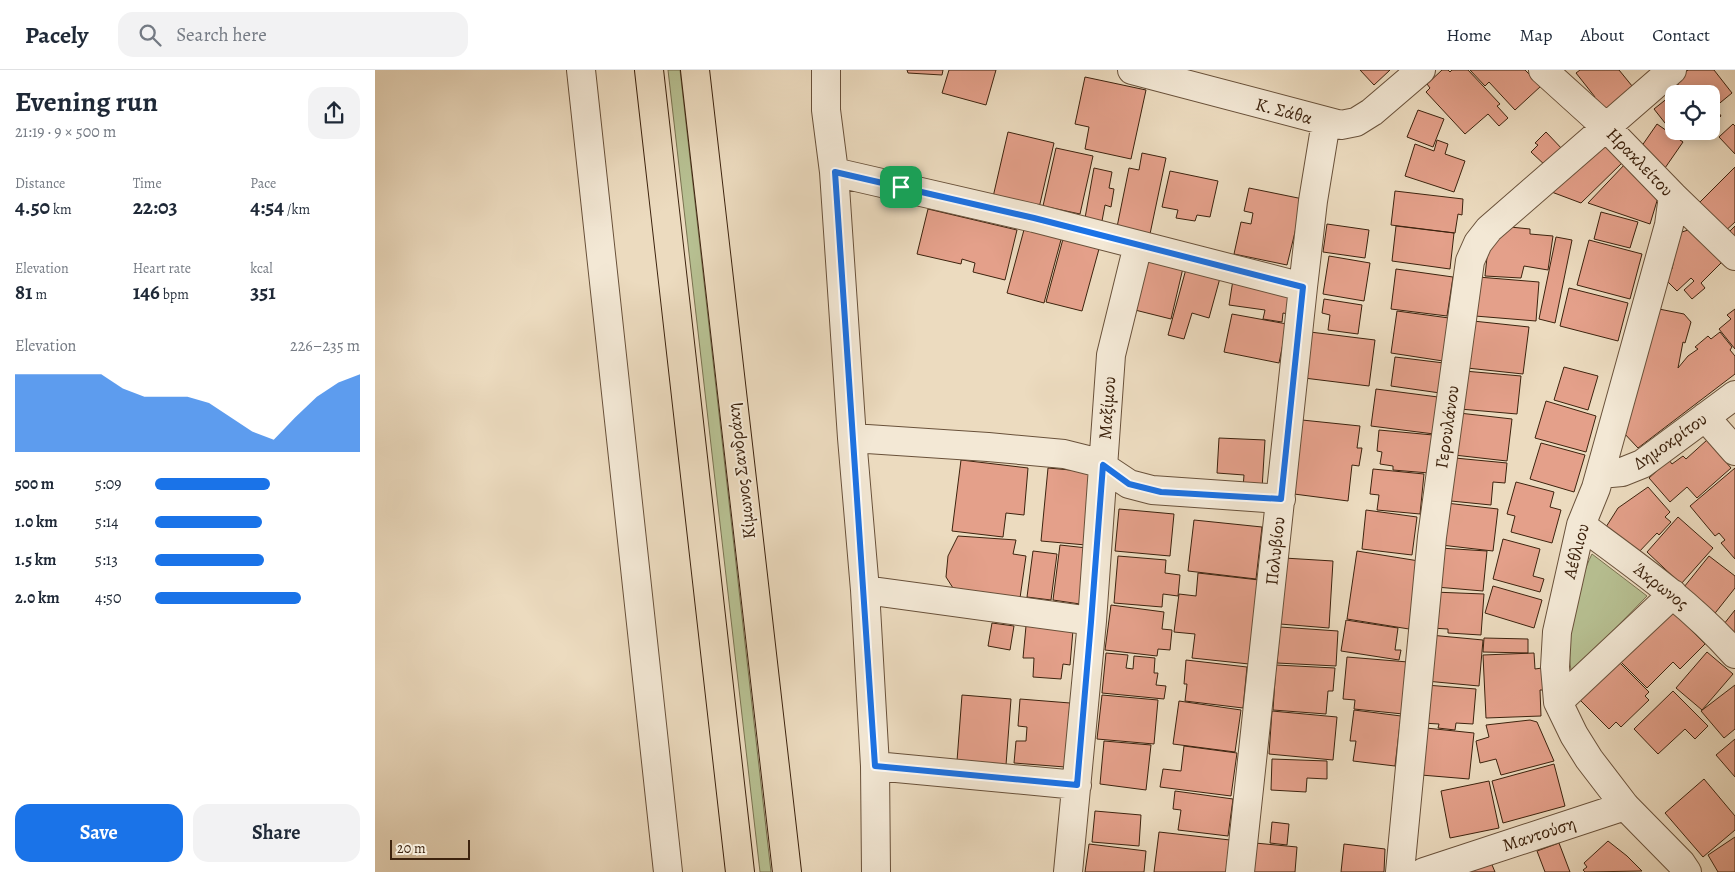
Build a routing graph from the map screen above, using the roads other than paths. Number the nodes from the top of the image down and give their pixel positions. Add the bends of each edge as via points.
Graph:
1 (581, 70) edge
2 (649, 70) edge
3 (695, 70) edge
4 (826, 70) edge
5 (1421, 70) edge
6 (1543, 70) edge
7 (1672, 70) edge
8 (1138, 71) edge
9 (1325, 122) junction
10 (1606, 127) junction
11 (835, 172) junction
12 (1673, 196) junction
13 (1138, 245) junction
14 (1735, 256) edge
15 (1303, 287) junction
16 (1735, 394) edge
17 (1705, 417) junction
18 (852, 438) junction
19 (1735, 451) edge
20 (1103, 465) junction
21 (1600, 474) junction
22 (1281, 499) junction
23 (1581, 526) junction
24 (865, 590) junction
25 (1673, 594) junction
26 (1091, 622) junction
27 (1735, 654) edge
28 (1558, 702) junction
29 (875, 766) junction
30 (1077, 785) junction
31 (1625, 806) junction
32 (668, 872) edge
33 (740, 872) edge
34 (787, 872) edge
35 (876, 872) edge
36 (1068, 872) edge
37 (1240, 872) edge
38 (1400, 872) edge
39 (1424, 872) edge
40 (1687, 872) edge

1 - 32 street
2 - 33 highway
3 - 34 highway, Κίμωνος Σανδράκη
4 - 11 street via 826,110
5 - 9 street, Κ. Σάθα via 1356,122 1341,125
6 - 10 street, Ηρακλείτου
7 - 10 street, Γερουλάνου
8 - 9 street, Κ. Σάθα
9 - 15 street, Πολυβίου
10 - 12 street, Ηρακλείτου
10 - 38 street, Γερουλάνου via 1489,230 1478,243 1470,261 1432,537
11 - 13 street
11 - 18 street
12 - 14 street, Ηρακλείτου
12 - 21 street, Αέθλιου via 1669,225
13 - 15 street
13 - 20 street, Μαξίμου via 1111,355
15 - 22 street, Πολυβίου
16 - 17 street, Δημοκρίτου
17 - 19 street
17 - 21 street, Δημοκρίτου via 1642,464 1622,472
18 - 20 street via 1064,454
18 - 24 street
20 - 22 street via 1129,484 1161,492
20 - 26 street, Μαξίμου
21 - 23 street, Αέθλιου
22 - 37 street, Πολυβίου
23 - 25 street, Άκρωνος
23 - 28 street, Αέθλιου via 1555,644
24 - 26 street
24 - 29 street
25 - 27 street, Άκρωνος via 1708,624
25 - 28 street
26 - 30 street, Μαξίμου
28 - 31 street, Αέθλιου via 1589,760
29 - 30 street
29 - 35 street
30 - 36 street, Μαξίμου
31 - 39 street, Μαντούση
31 - 40 street, Αέθλιου

